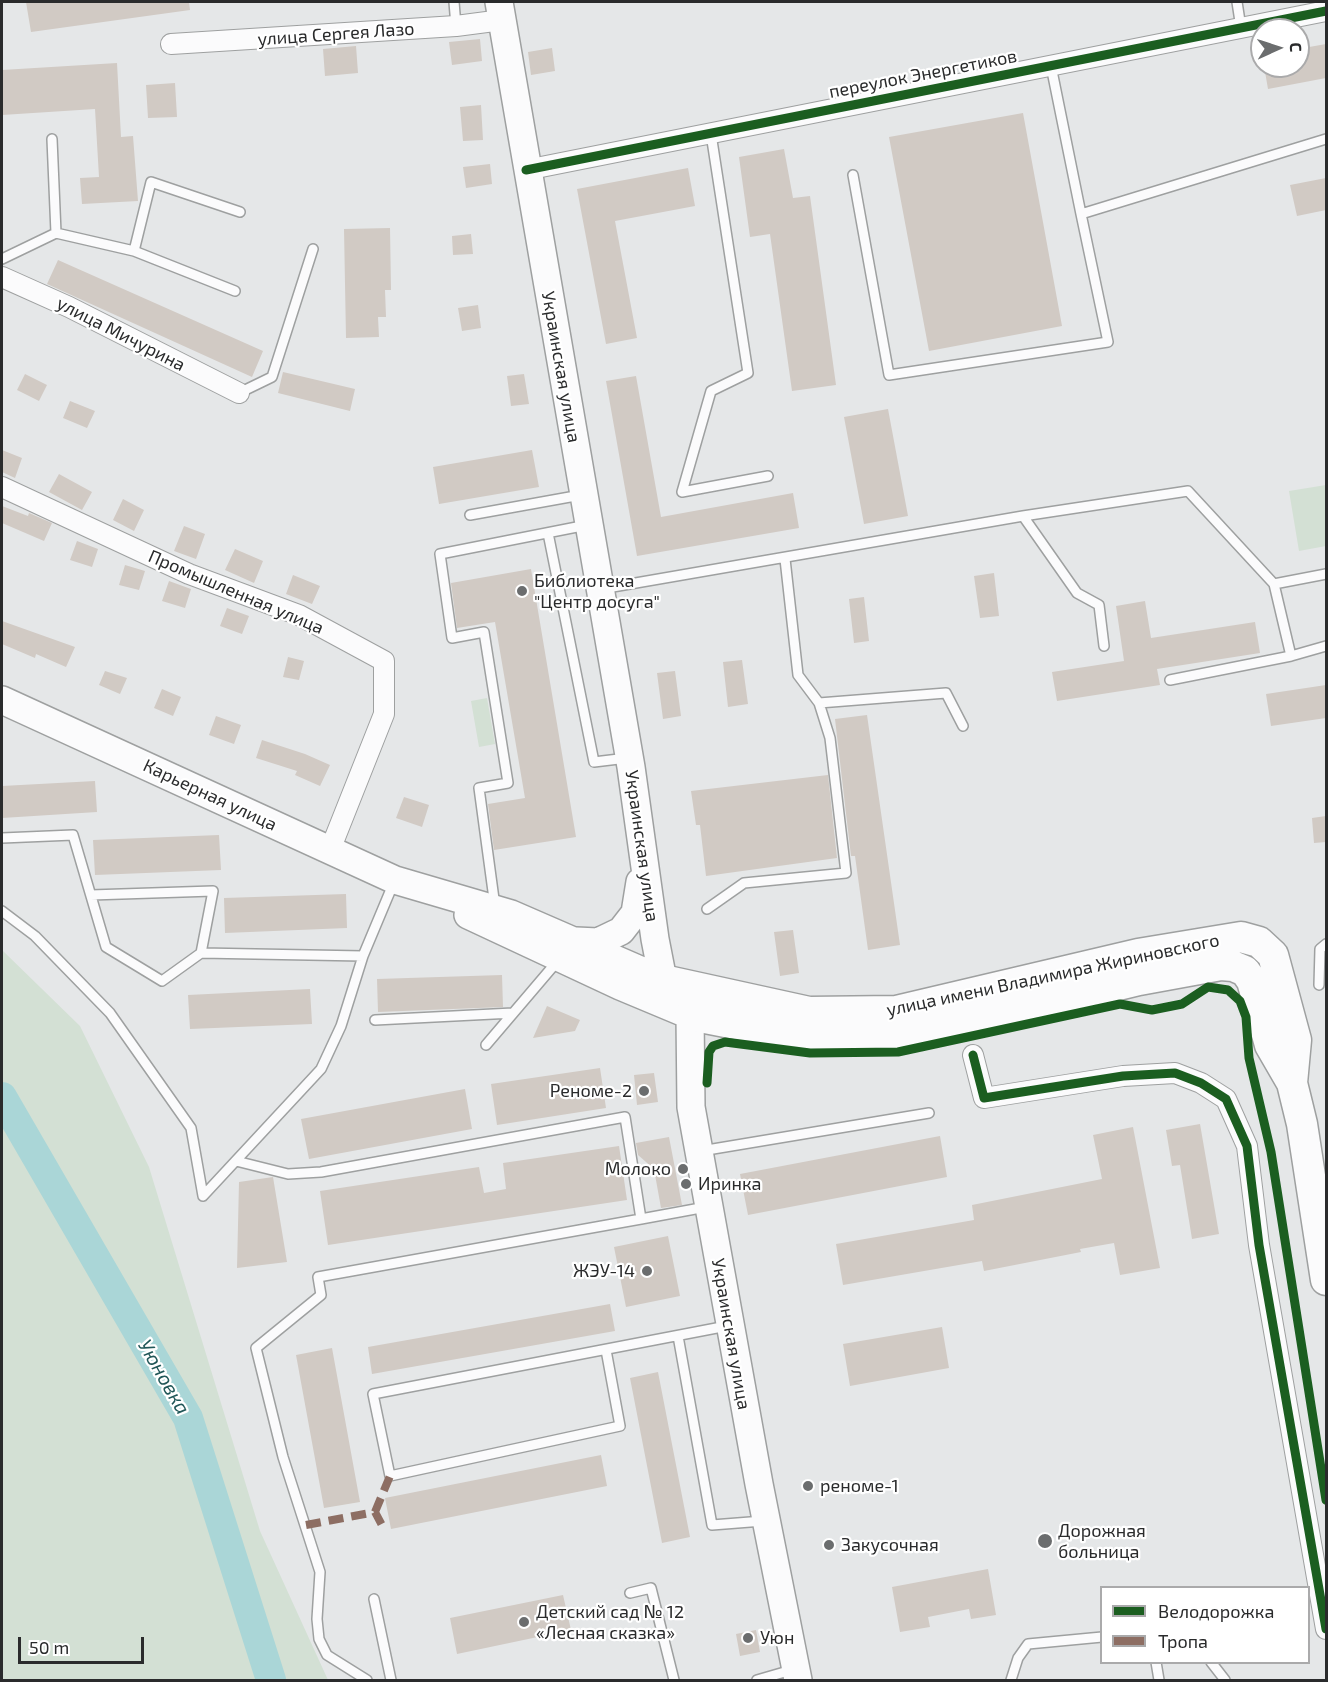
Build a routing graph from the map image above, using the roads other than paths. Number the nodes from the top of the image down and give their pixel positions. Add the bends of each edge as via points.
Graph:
1 (454, 2) edge
2 (1237, 2) edge
3 (500, 11) edge
4 (1326, 11) edge
5 (456, 26) junction
6 (1241, 28) junction
7 (171, 44) dead end
8 (1051, 66) junction
9 (711, 134) junction
10 (1326, 139) edge
11 (52, 140) dead end
12 (526, 170) junction
13 (853, 175) dead end
14 (240, 212) dead end
15 (1081, 214) junction
16 (56, 233) junction
17 (313, 249) dead end
18 (134, 251) junction
19 (2, 259) edge
20 (2, 277) edge
21 (235, 291) dead end
22 (239, 393) joint
23 (768, 476) dead end
24 (2, 487) edge
25 (584, 495) junction
26 (470, 515) dead end
27 (1023, 516) junction
28 (589, 524) junction
29 (548, 532) junction
30 (785, 559) junction
31 (1326, 574) edge
32 (1274, 584) junction
33 (601, 589) junction
34 (1326, 645) edge
35 (1104, 646) dead end
36 (1291, 656) junction
37 (1170, 680) dead end
38 (2, 700) edge
39 (819, 703) junction
40 (963, 726) dead end
41 (631, 763) junction
42 (2, 838) edge
43 (330, 850) junction
44 (407, 885) junction
45 (91, 895) junction
46 (494, 899) dead end
47 (707, 909) dead end
48 (2, 911) edge
49 (567, 939) junction
50 (1326, 944) edge
51 (201, 953) junction
52 (363, 956) junction
53 (555, 964) dead end
54 (663, 980) junction
55 (1319, 985) dead end
56 (513, 1013) junction
57 (690, 1015) junction
58 (375, 1020) dead end
59 (812, 1039) junction
60 (486, 1045) dead end
61 (973, 1055) dead end
62 (1292, 1083) junction
63 (929, 1113) dead end
64 (698, 1149) junction
65 (236, 1161) junction
66 (708, 1206) junction
67 (641, 1218) junction
68 (1326, 1280) edge
69 (729, 1325) junction
70 (678, 1336) junction
71 (606, 1350) junction
72 (766, 1521) junction
73 (630, 1593) dead end
74 (375, 1599) dead end
75 (1326, 1629) edge
76 (1100, 1637) edge
77 (1156, 1664) edge
78 (1213, 1664) edge
79 (797, 1675) edge
80 (367, 1680) edge
81 (391, 1680) edge
82 (674, 1680) edge
83 (757, 1680) edge
84 (1011, 1680) edge
85 (1159, 1680) edge
86 (1225, 1680) edge

1 - 5 lane
2 - 6 lane
3 - 5 street, улица Сергея Лазо
3 - 12 main road, Украинская улица
4 - 6 street, переулок Энергетиков
5 - 7 street, улица Сергея Лазо
6 - 8 street, переулок Энергетиков
8 - 9 street, переулок Энергетиков
8 - 15 lane
9 - 12 street, переулок Энергетиков
9 - 23 lane via 748,373 711,391 682,492
10 - 15 lane
11 - 16 lane
12 - 25 main road, Украинская улица
13 - 15 lane via 889,375 1108,342
14 - 18 lane via 151,183
16 - 18 lane
16 - 19 lane
17 - 22 lane via 272,377
18 - 21 lane
20 - 22 street, улица Мичурина
24 - 43 street, Промышленная улица via 189,574 299,615 384,660 384,714
25 - 26 lane
25 - 28 main road, Украинская улица
27 - 30 lane
27 - 32 lane via 1188,492
27 - 35 lane via 1077,593 1099,605
28 - 29 lane
28 - 33 main road, Украинская улица
29 - 41 lane via 594,762
29 - 46 lane via 440,554 452,638 484,632 508,783 479,788
30 - 33 lane
30 - 39 lane via 798,675
31 - 32 lane
32 - 36 lane
33 - 41 main road, Украинская улица
34 - 36 lane
36 - 37 lane
38 - 43 main road, Карьерная улица
39 - 40 lane via 946,693
39 - 47 lane via 830,738 846,873 744,883
41 - 49 main road via 641,890 635,913 621,931 608,939 586,943
41 - 54 main road, Украинская улица
42 - 45 lane via 74,835
43 - 44 main road, Карьерная улица
44 - 49 main road, Карьерная улица via 511,914
44 - 52 lane
44 - 57 main road, Карьерная улица via 508,935
45 - 51 lane via 106,947 162,981
45 - 51 lane via 213,891
48 - 65 lane via 35,936 110,1013 191,1128 203,1196
49 - 54 main road, Карьерная улица
50 - 55 lane via 1320,949
51 - 52 lane
52 - 65 lane via 341,1026 321,1069
53 - 56 lane
54 - 57 main road via 670,992 686,1003
54 - 62 main road, улица имени Владимира Жириновского via 809,1012 896,1011 1138,954 1240,937 1259,942 1273,955 1296,1040
56 - 58 lane
56 - 60 lane
57 - 59 main road, улица имени Владимира Жириновского
57 - 64 main road, Украинская улица via 691,1107
59 - 62 main road, улица имени Владимира Жириновского via 904,1037 1139,980 1221,965 1245,971 1252,981 1270,1045
59 - 64 main road via 778,1040 728,1032 708,1037 699,1052
61 - 75 street via 984,1098 1123,1076 1175,1073 1226,1099 1247,1146 1260,1245
62 - 68 main road, улица имени Владимира Жириновского
63 - 64 lane
64 - 66 main road, Украинская улица
65 - 67 lane via 288,1174 321,1172 625,1117
66 - 67 lane
66 - 69 main road, Украинская улица
67 - 80 lane via 318,1277 321,1295 256,1348 283,1457 320,1572 319,1639 327,1655
69 - 70 lane
69 - 72 main road, Украинская улица
70 - 71 lane
70 - 72 lane via 712,1525
71 - 71 lane via 620,1426 390,1476 373,1394
72 - 79 main road, Украинская улица
73 - 82 lane via 651,1588
74 - 81 lane
76 - 84 lane via 1028,1644 1018,1658
77 - 85 lane
78 - 86 lane
79 - 83 lane

